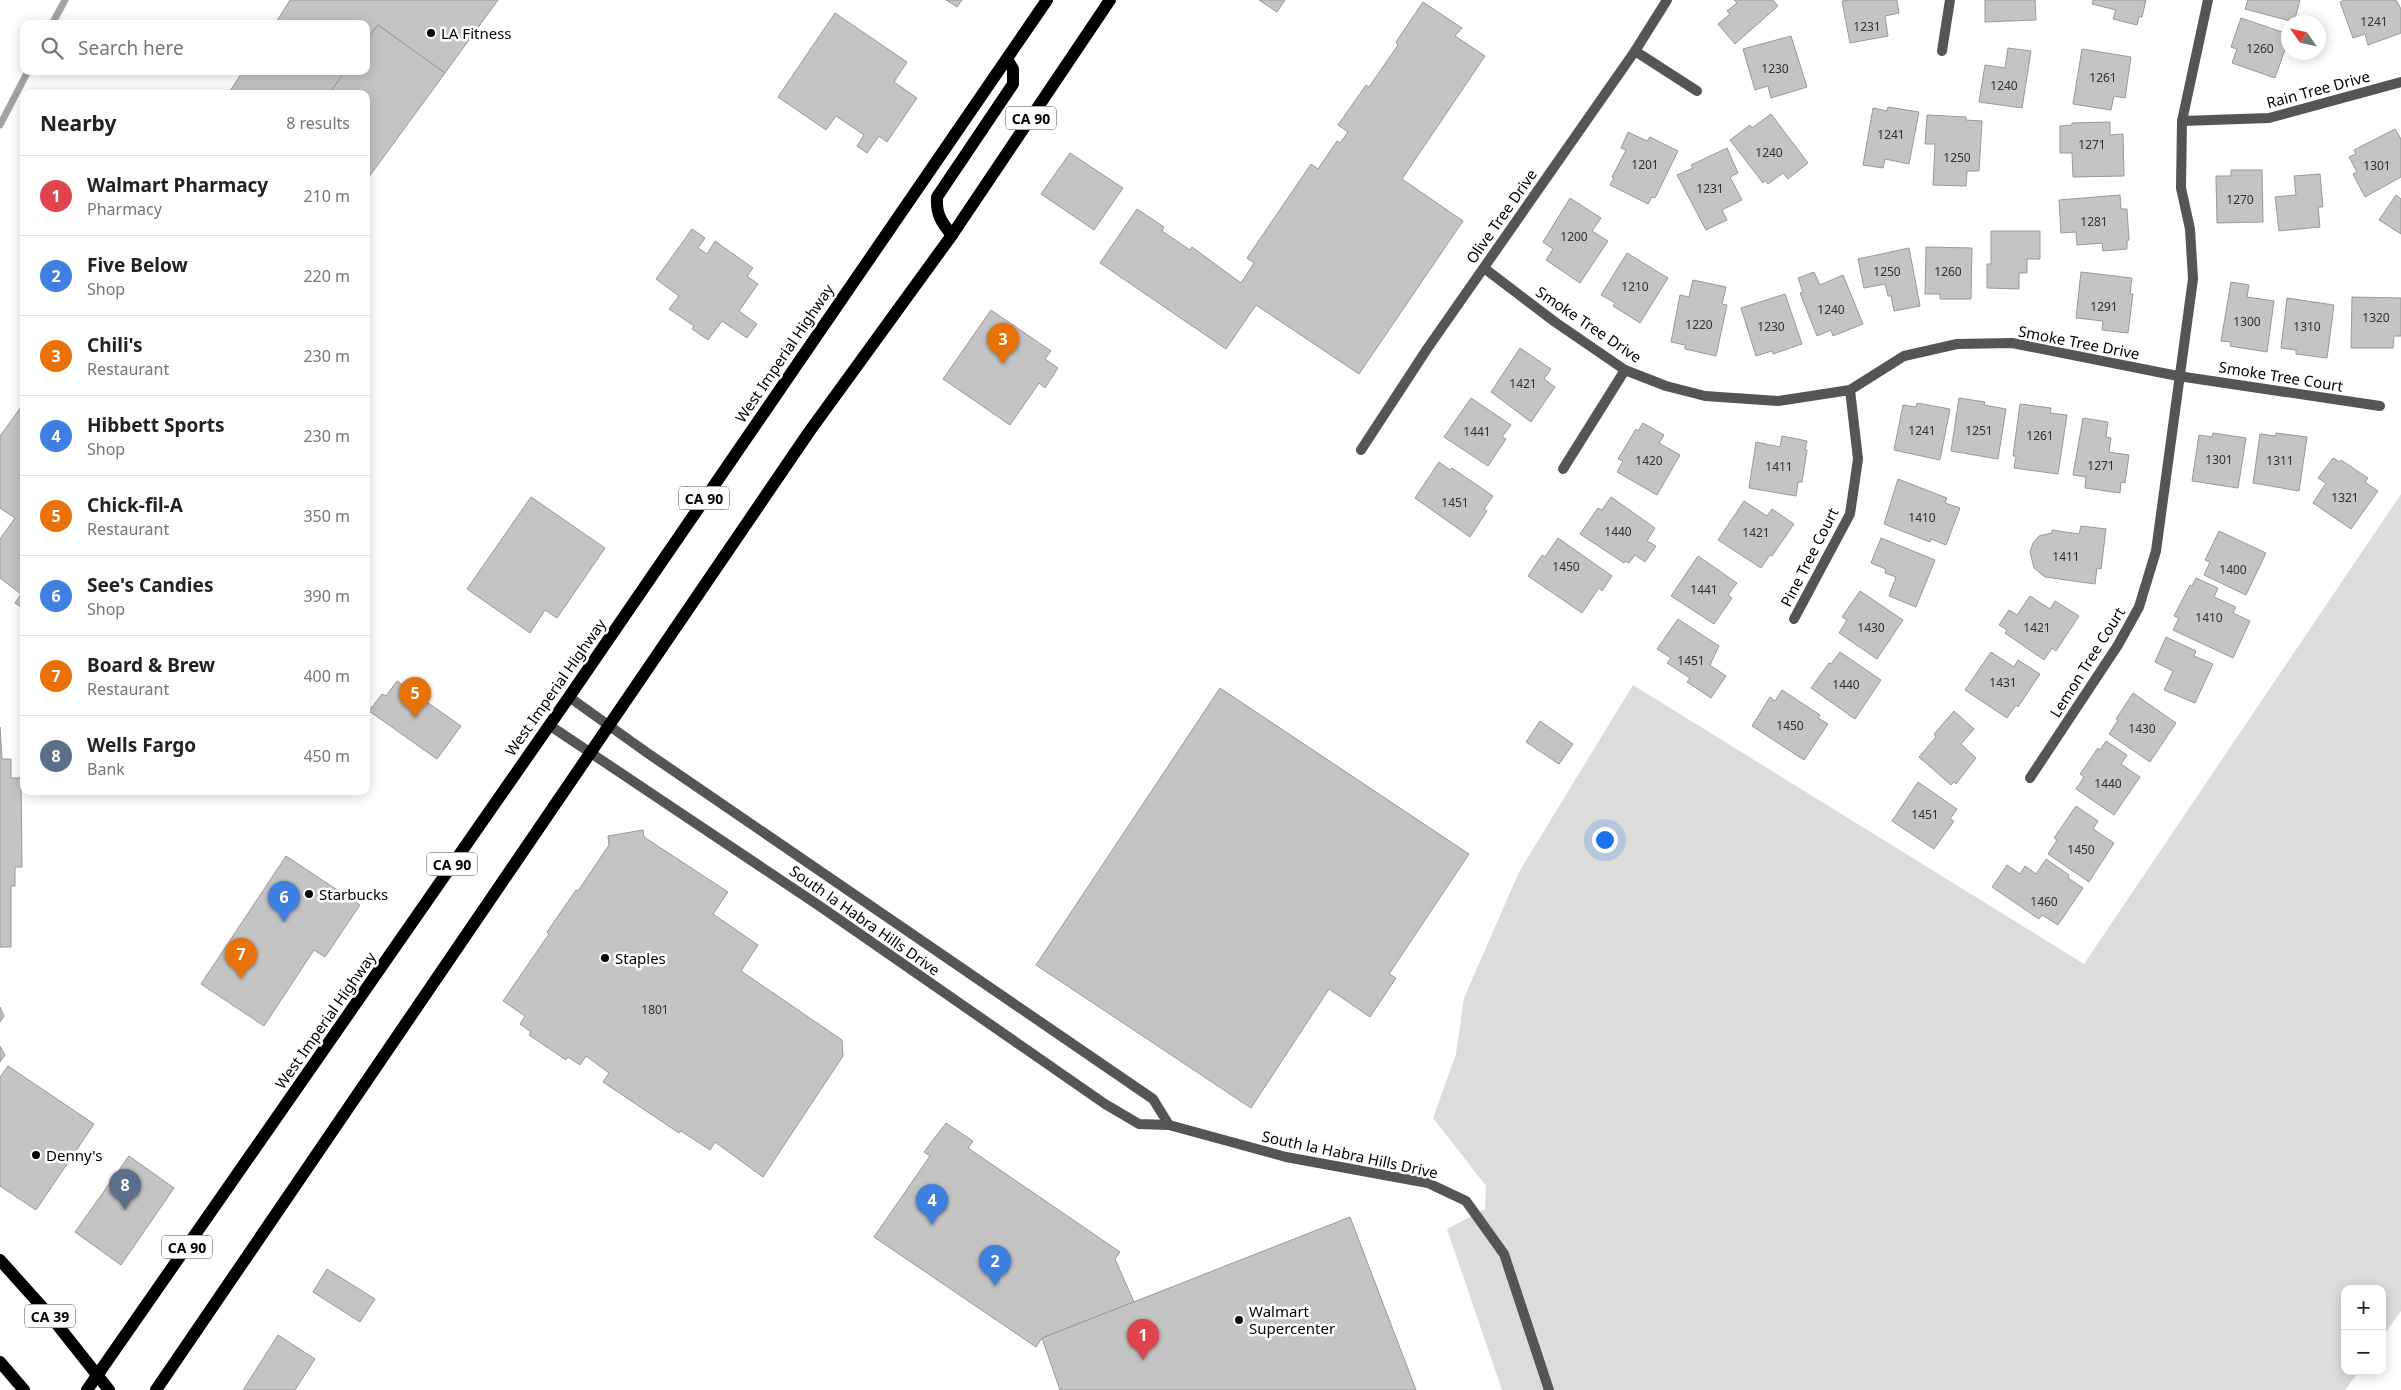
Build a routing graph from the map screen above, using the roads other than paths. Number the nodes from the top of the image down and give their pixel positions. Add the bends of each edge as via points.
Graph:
1 (1047, 0) edge
2 (1110, 0) edge
3 (1667, 0) edge
4 (1950, 0) edge
5 (2208, 0) edge
6 (1634, 51) junction
7 (1942, 51) dead end
8 (1007, 59) junction
9 (2401, 82) edge
10 (1696, 91) dead end
11 (2182, 120) junction
12 (952, 236) junction
13 (1484, 268) junction
14 (1625, 370) junction
15 (2178, 376) junction
16 (1850, 390) junction
17 (2380, 406) dead end
18 (1361, 450) dead end
19 (1563, 469) dead end
20 (1794, 619) dead end
21 (568, 697) junction
22 (549, 725) junction
23 (610, 727) junction
24 (591, 754) junction
25 (2030, 778) dead end
26 (1169, 1125) junction
27 (0, 1260) edge
28 (0, 1362) edge
29 (97, 1375) junction
30 (24, 1390) edge
31 (87, 1390) edge
32 (109, 1390) edge
33 (156, 1390) edge
34 (1549, 1390) edge

1 - 8 main road, West Imperial Highway / CA 90
2 - 12 main road, CA 90
3 - 6 street, Olive Tree Drive
4 - 7 street
5 - 11 street, Lemon Tree Court
6 - 10 street
6 - 13 street, Olive Tree Drive
8 - 12 main road via 1015,76 1013,84 937,197 936,210 940,222
8 - 21 main road, West Imperial Highway / CA 90
9 - 11 street, Rain Tree Drive via 2269,118
11 - 15 street, Lemon Tree Court via 2181,188 2190,229 2193,278
12 - 23 main road, CA 90 via 810,432
13 - 14 street, Smoke Tree Drive
13 - 18 street, Olive Tree Drive
14 - 16 street, Smoke Tree Drive via 1666,386 1705,396 1778,401
14 - 19 street
15 - 16 street, Smoke Tree Drive via 2012,343 1957,344 1904,356
15 - 17 street, Smoke Tree Court
15 - 25 street, Lemon Tree Court via 2156,550 2140,607
16 - 20 street, Pine Tree Court via 1858,459 1850,514
21 - 22 main road, West Imperial Highway / CA 90
21 - 23 street, South la Habra Hills Drive
22 - 24 street, South la Habra Hills Drive
22 - 29 main road, West Imperial Highway / CA 90
23 - 24 main road, CA 90
23 - 26 street, South la Habra Hills Drive via 1153,1099
24 - 26 street, South la Habra Hills Drive via 821,907 1105,1104 1139,1124
24 - 33 main road, CA 90
26 - 34 street, South la Habra Hills Drive via 1286,1157 1428,1183 1466,1201 1504,1254
27 - 29 main road, CA 39
28 - 30 main road
29 - 31 main road, West Imperial Highway / CA 90
29 - 32 main road, CA 39

